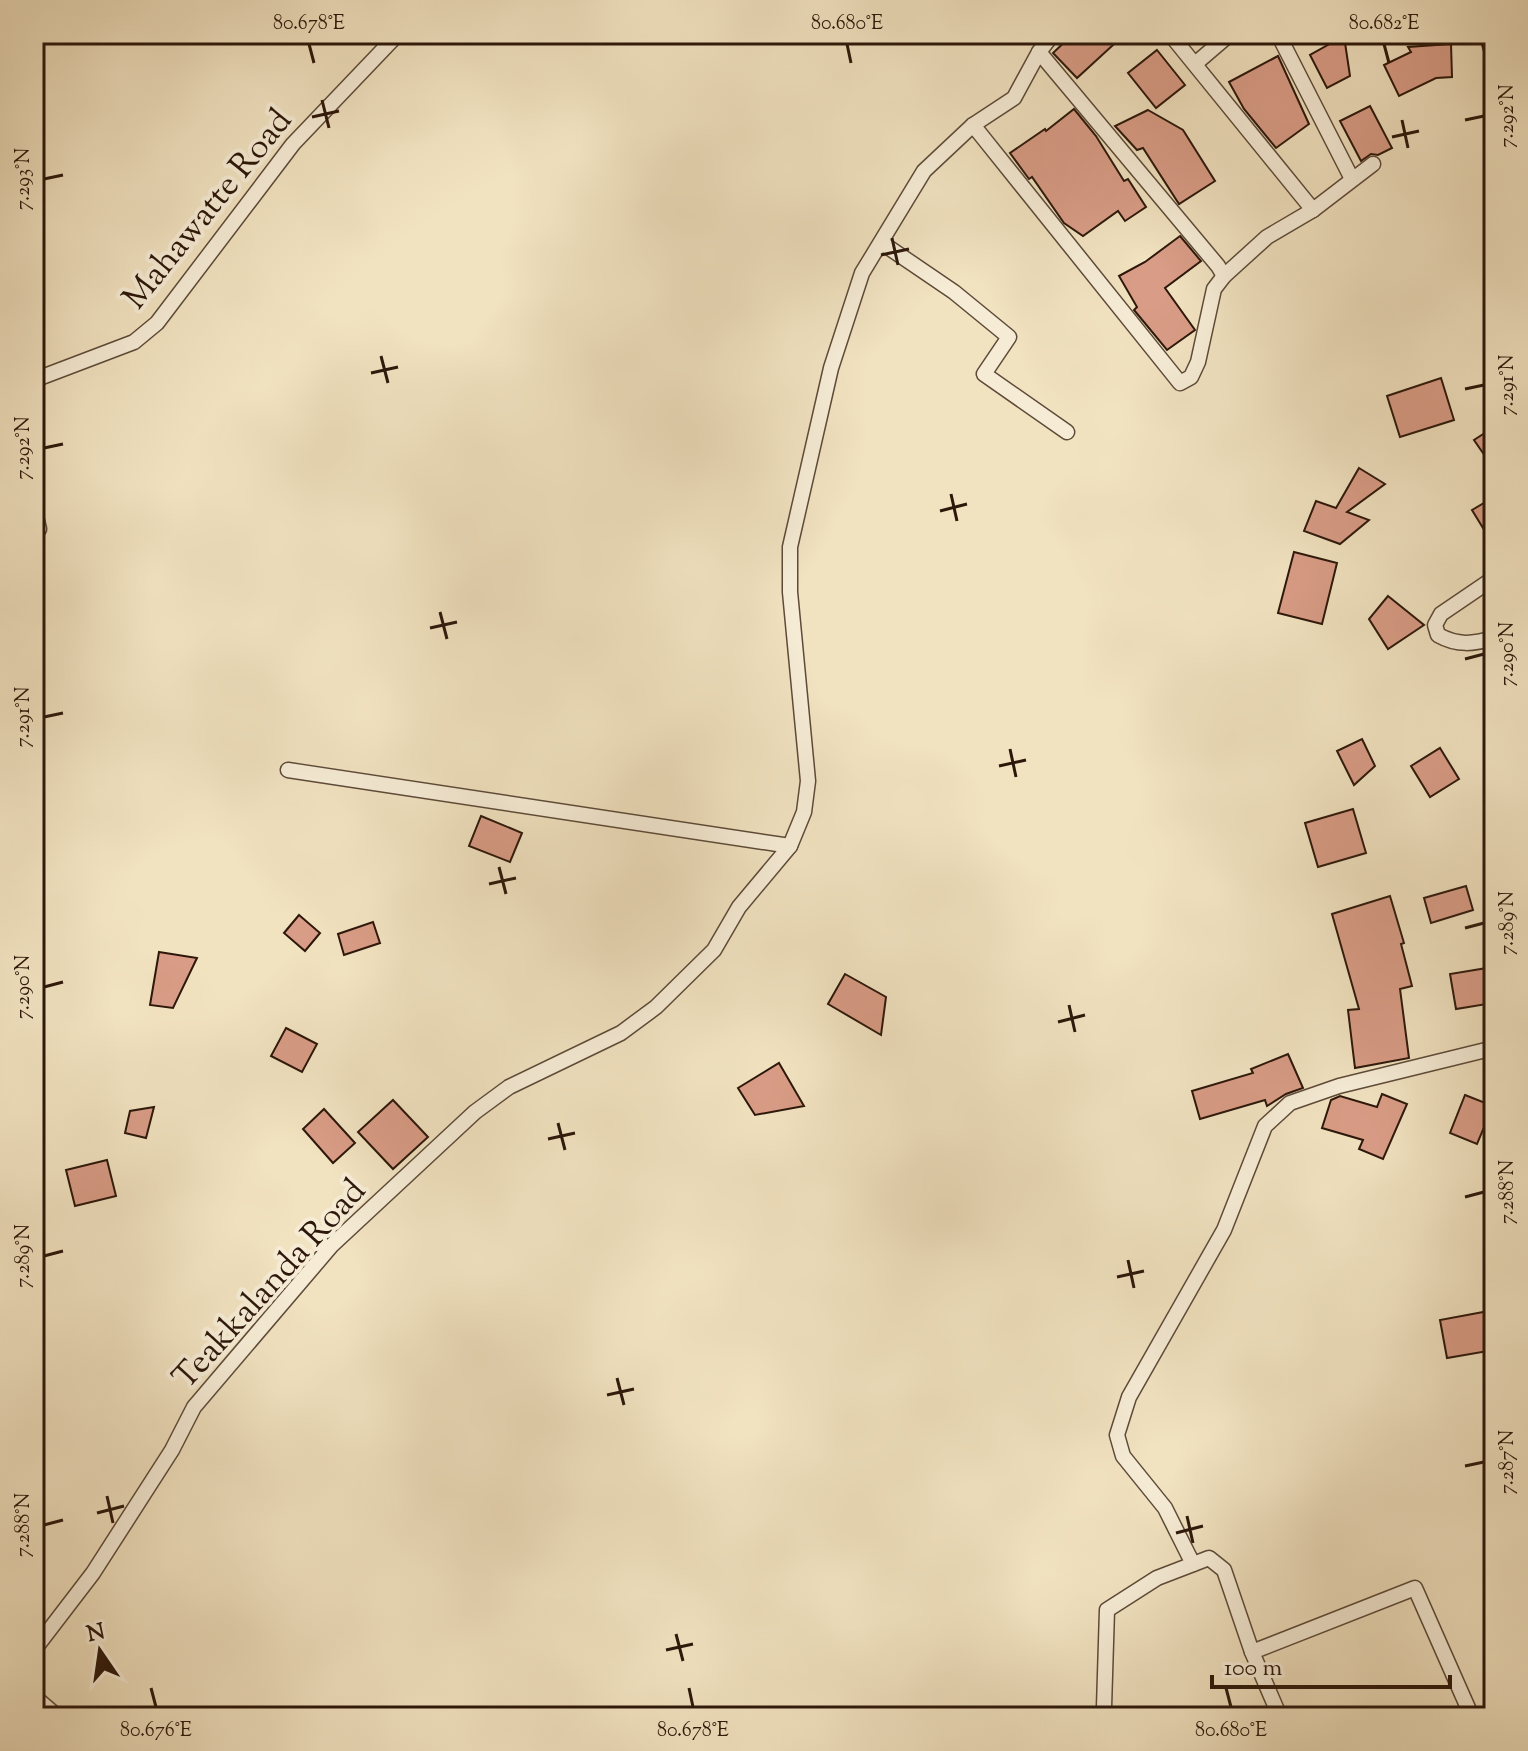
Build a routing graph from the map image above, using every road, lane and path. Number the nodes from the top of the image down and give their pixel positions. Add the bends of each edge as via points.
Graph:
1 (398, 34) edge
2 (1053, 34) edge
3 (1170, 34) edge
4 (1230, 34) edge
5 (1278, 34) edge
6 (1039, 52) junction
7 (1195, 64) junction
8 (973, 125) junction
9 (1373, 164) dead end
10 (1352, 179) junction
11 (1313, 210) junction
12 (882, 243) junction
13 (1224, 276) junction
14 (34, 380) edge
15 (1067, 432) dead end
16 (34, 508) edge
17 (34, 536) edge
18 (1494, 578) edge
19 (1494, 638) edge
20 (288, 770) dead end
21 (790, 846) junction
22 (1494, 1048) edge
23 (1193, 1564) junction
24 (34, 1650) edge
25 (1252, 1652) junction
26 (34, 1699) edge
27 (55, 1717) edge
28 (1107, 1717) edge
29 (1280, 1717) edge
30 (1472, 1717) edge

1 - 14 street, Mahawatte Road via 293,144 157,323 134,342
2 - 6 street, Teakkalanda Road
3 - 7 street
4 - 7 street
5 - 10 street
6 - 8 street, Teakkalanda Road via 1014,98
6 - 13 street
7 - 11 street
8 - 12 street, Teakkalanda Road via 924,171
8 - 13 street via 1180,383 1191,377 1198,362 1214,289
9 - 10 street
10 - 11 street
11 - 13 street via 1267,237
12 - 15 street via 1009,337 984,374
12 - 21 street, Teakkalanda Road via 862,273 831,368 790,547 808,781 804,812
16 - 17 street via 39,529
18 - 19 street via 1441,614 1435,625 1438,635 1454,644
20 - 21 street
21 - 24 street, Teakkalanda Road via 739,907 714,950 656,1007 621,1033 509,1087 332,1245 194,1407 93,1573
22 - 23 street via 1327,1090 1290,1103 1265,1126 1224,1230 1129,1397 1117,1435 1123,1456 1165,1508
23 - 25 street via 1209,1558 1224,1570
23 - 28 street via 1157,1578 1107,1610
25 - 29 street
25 - 30 street via 1415,1588
26 - 27 street

